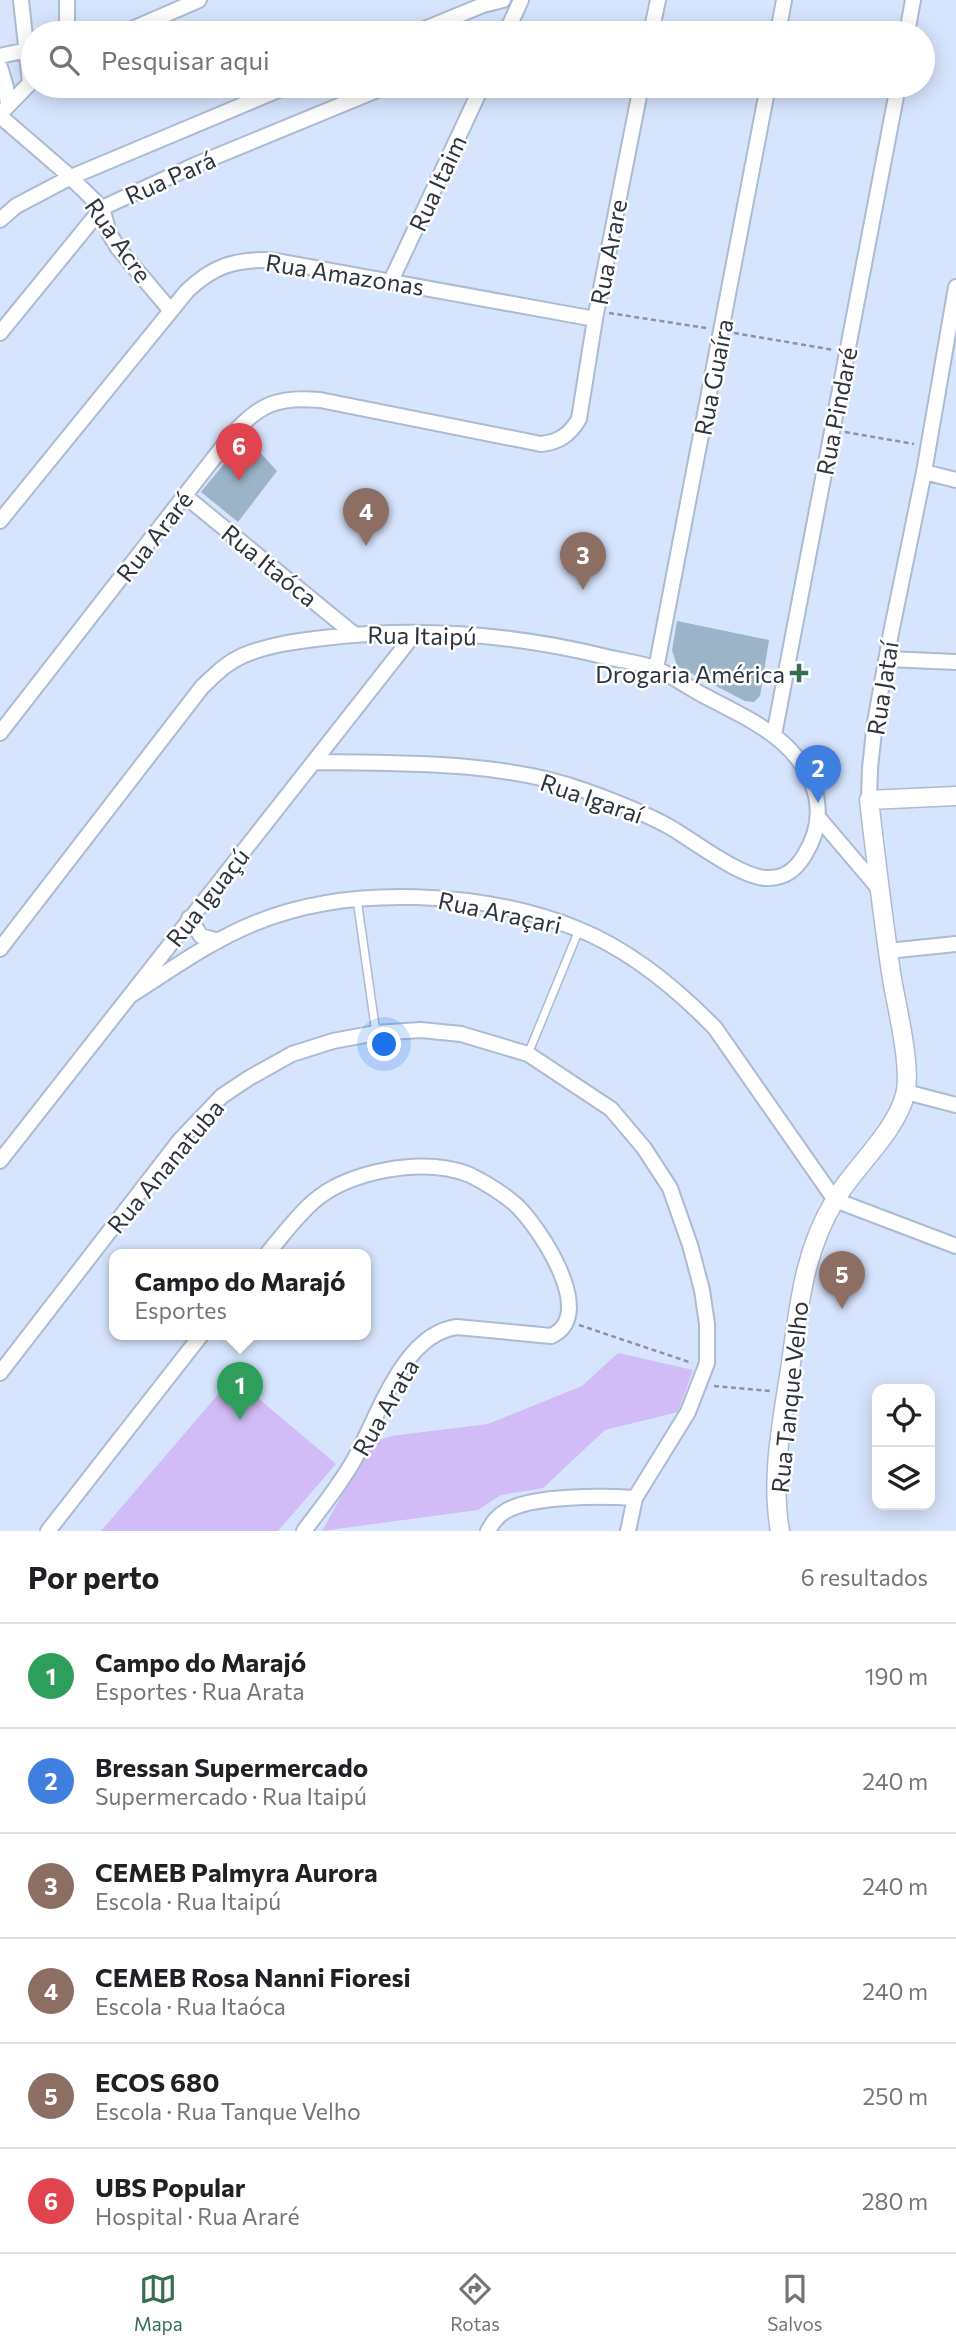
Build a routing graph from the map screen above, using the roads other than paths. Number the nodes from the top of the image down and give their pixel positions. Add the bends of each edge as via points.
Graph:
1 (21, 0) edge
2 (68, 0) edge
3 (200, 0) edge
4 (503, 0) edge
5 (522, 0) edge
6 (658, 0) edge
7 (784, 0) edge
8 (914, 0) edge
9 (24, 21) edge
10 (67, 21) edge
11 (151, 21) edge
12 (444, 21) edge
13 (512, 21) edge
14 (654, 21) edge
15 (780, 21) edge
16 (910, 21) edge
17 (21, 51) edge
18 (0, 56) edge
19 (0, 67) edge
20 (21, 92) edge
21 (259, 98) edge
22 (358, 98) edge
23 (476, 98) edge
24 (639, 98) edge
25 (766, 98) edge
26 (896, 98) edge
27 (3, 112) edge
28 (71, 177) junction
29 (102, 208) junction
30 (0, 220) edge
31 (391, 281) junction
32 (956, 288) edge
33 (172, 311) junction
34 (595, 319) junction
35 (0, 333) edge
36 (579, 419) joint
37 (924, 472) junction
38 (956, 480) edge
39 (184, 496) junction
40 (0, 521) edge
41 (415, 633) junction
42 (355, 635) junction
43 (887, 659) junction
44 (956, 662) edge
45 (656, 669) junction
46 (0, 733) edge
47 (774, 735) junction
48 (315, 762) junction
49 (956, 796) edge
50 (869, 800) junction
51 (818, 817) junction
52 (880, 890) junction
53 (357, 898) junction
54 (189, 918) junction
55 (579, 930) junction
56 (218, 941) junction
57 (956, 944) edge
58 (0, 949) edge
59 (888, 951) junction
60 (131, 995) junction
61 (376, 1033) junction
62 (528, 1054) junction
63 (906, 1092) junction
64 (956, 1105) edge
65 (0, 1161) edge
66 (835, 1200) junction
67 (956, 1245) edge
68 (271, 1249) edge
69 (197, 1340) edge
70 (0, 1373) edge
71 (635, 1498) junction
72 (48, 1531) edge
73 (304, 1531) edge
74 (488, 1531) edge
75 (628, 1531) edge
76 (780, 1531) edge

1 - 9 street
2 - 10 street
3 - 11 street
4 - 12 street
5 - 13 street
6 - 14 street
7 - 15 street
8 - 16 street
17 - 18 street
19 - 27 street via 6,87
20 - 27 street
21 - 28 street
22 - 29 street, Rua Pará
23 - 31 street, Rua Itaim
24 - 34 street, Rua Arare
25 - 45 street, Rua Guaíra
26 - 47 street, Rua Pindaré
27 - 28 street, Rua Acre
28 - 29 street, Rua Acre
28 - 30 street via 34,195
29 - 33 street, Rua Acre via 108,233 118,248
29 - 35 street, Rua Pará
31 - 33 street, Rua Amazonas via 248,259 223,265 202,277
31 - 34 street, Rua Amazonas
32 - 37 street, Rua Jataí
33 - 40 street, Rua Amazonas
34 - 36 street, Rua Arare
36 - 39 street, Rua Araré via 563,438 541,444 320,400 277,401 246,419
37 - 38 street
37 - 43 street, Rua Jataí
39 - 42 street, Rua Itaóca
39 - 46 street, Rua Araré
41 - 42 street, Rua Itaipú
41 - 45 street, Rua Itaipú via 529,642
41 - 48 street, Rua Iguaçú
42 - 58 street, Rua Itaipú via 264,649 222,668 202,687
43 - 44 street
43 - 50 street, Rua Jataí via 875,722
45 - 47 street, Rua Itaipú
47 - 51 street, Rua Itaipú via 804,766 813,784
48 - 51 street, Rua Igaraí via 466,767 584,790 665,825 734,868 764,879 790,873 798,865 815,836
48 - 54 street, Rua Iguaçú
49 - 50 street
50 - 52 street, Rua Jataí
51 - 52 street
52 - 59 street, Rua Jataí
53 - 55 street, Rua Araçari via 432,897 510,909
53 - 56 street, Rua Araçari via 256,922
53 - 61 lane
54 - 56 street via 201,936
54 - 60 street, Rua Iguaçú
55 - 62 lane
55 - 66 street, Rua Araçari via 655,974 715,1028
56 - 60 street, Rua Araçari
57 - 59 street
59 - 63 street, Rua Jataí
60 - 65 street, Rua Iguaçú
61 - 62 street, Rua Ananatuba via 421,1030 461,1034
61 - 70 street, Rua Ananatuba via 292,1054 222,1096 180,1140
62 - 71 street, Rua Ananatuba via 611,1109 644,1148 670,1188 702,1290 708,1348 700,1385
63 - 64 street
63 - 66 street, Rua Tanque Velho via 898,1113
66 - 67 street
66 - 76 street, Rua Tanque Velho via 816,1240 798,1304 776,1488
68 - 73 street, Rua Arata via 314,1200 335,1187 365,1174 433,1165 468,1175 516,1205 539,1230 556,1260 569,1300 565,1323 551,1336 457,1327 442,1329 426,1340 400,1371 355,1458
69 - 72 street
71 - 74 street via 525,1503 506,1511
71 - 75 street, Rua Ananatuba

